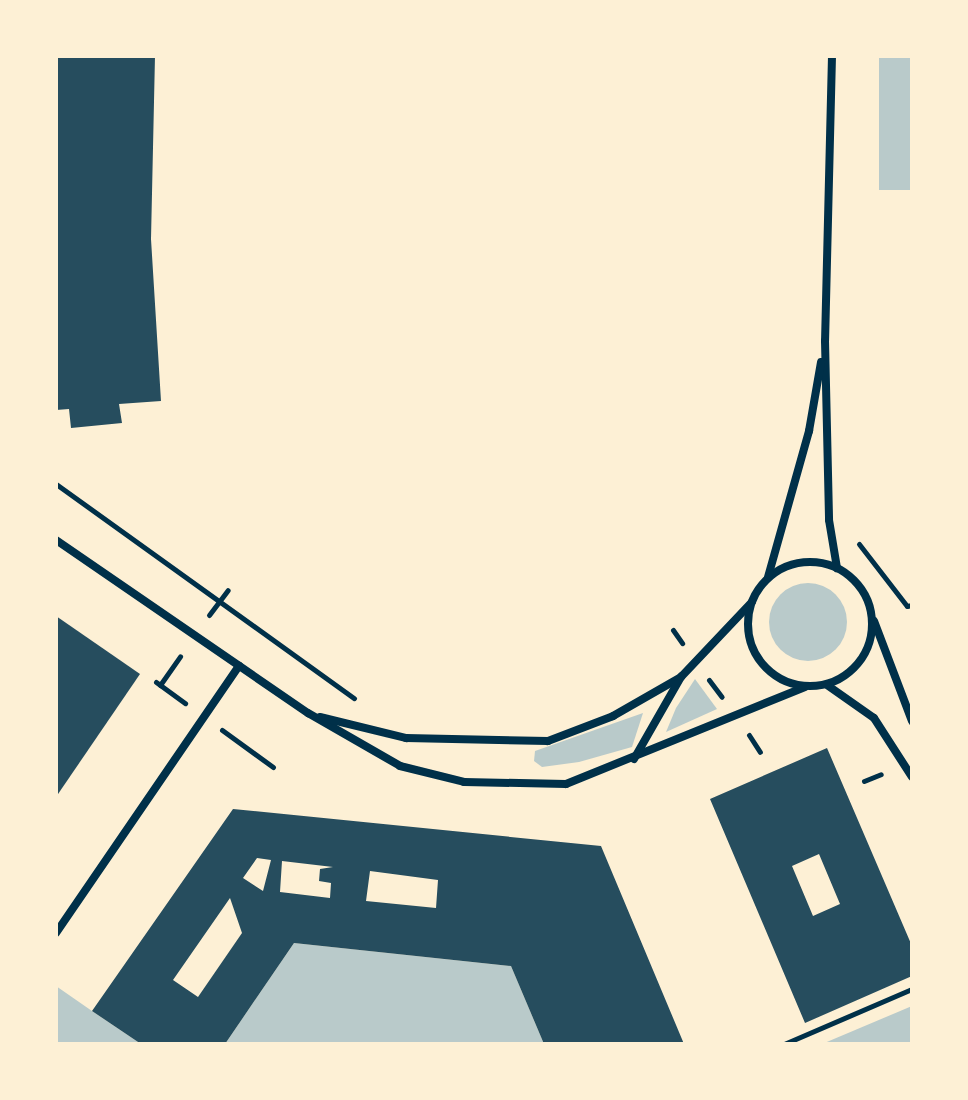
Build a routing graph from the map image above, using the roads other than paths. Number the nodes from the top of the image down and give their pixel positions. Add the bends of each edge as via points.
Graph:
1 (832, 56) edge
2 (825, 341) junction
3 (56, 540) edge
4 (837, 568) junction
5 (767, 578) junction
6 (752, 602) junction
7 (871, 614) junction
8 (239, 666) junction
9 (681, 677) junction
10 (827, 685) junction
11 (805, 687) junction
12 (308, 713) junction
13 (912, 721) edge
14 (633, 760) junction
15 (912, 777) edge
16 (56, 933) edge

1 - 2 street
2 - 4 street via 829,520
2 - 5 street via 809,431
3 - 8 street
4 - 5 street via 801,563
4 - 7 street via 866,595
5 - 6 street
6 - 9 street
6 - 11 street via 750,640 757,658 770,672
7 - 10 street via 868,650 844,677
7 - 13 street
8 - 12 street
8 - 16 street
9 - 12 street via 613,716 548,741 406,738
9 - 14 street
10 - 11 street
10 - 15 street via 874,718
11 - 14 street
12 - 14 street via 400,766 464,782 566,784

